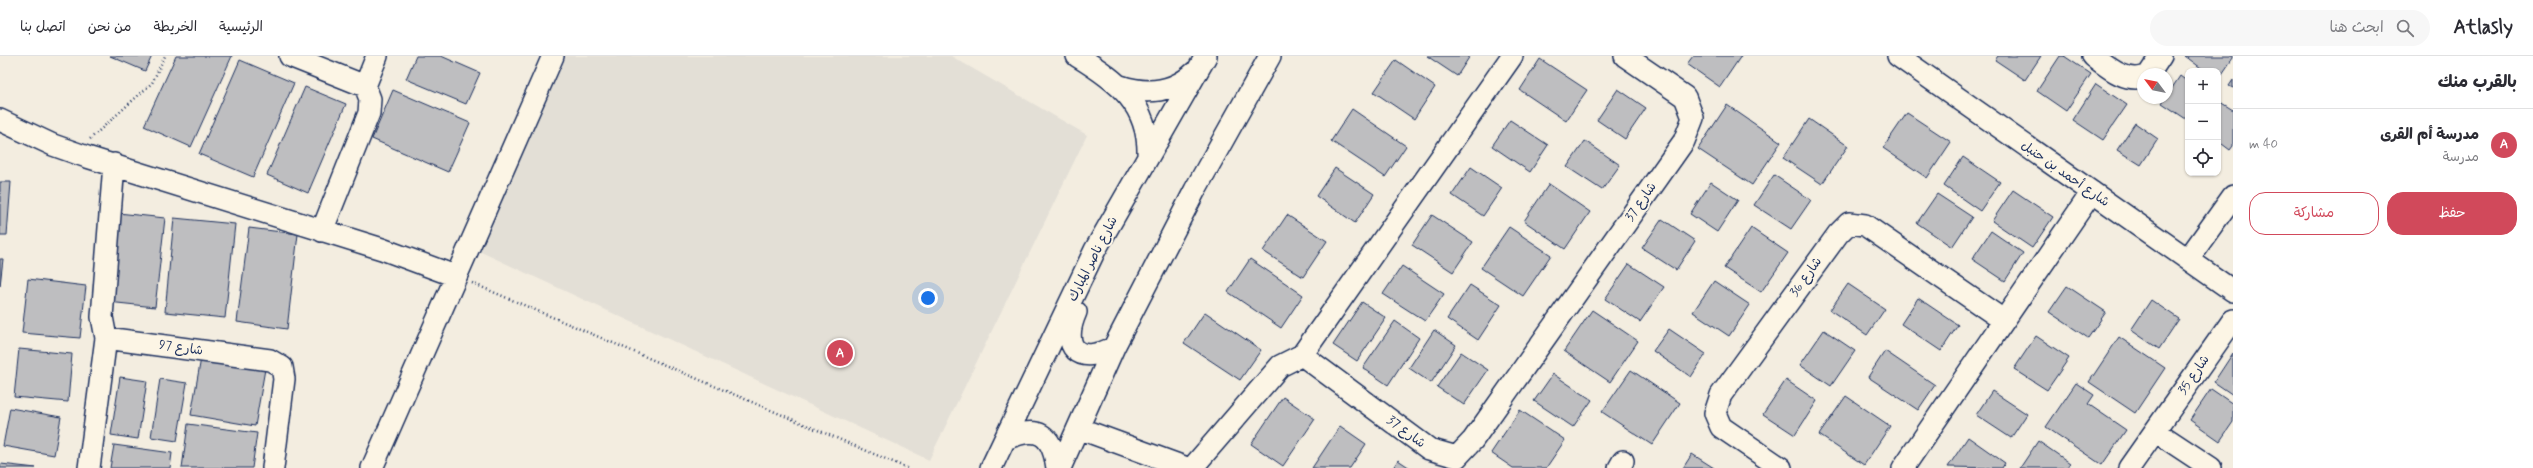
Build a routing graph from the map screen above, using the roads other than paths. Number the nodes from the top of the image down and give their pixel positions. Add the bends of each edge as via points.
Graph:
1 (290, 56) edge
2 (377, 56) edge
3 (553, 56) edge
4 (1270, 56) edge
5 (1512, 56) edge
6 (1624, 56) edge
7 (1898, 56) edge
8 (2093, 56) edge
9 (2161, 56) edge
10 (1083, 57) edge
11 (1203, 62) edge
12 (2153, 68) edge
13 (2137, 79) edge
14 (365, 86) junction
15 (1120, 86) junction
16 (0, 120) edge
17 (1148, 157) junction
18 (114, 164) junction
19 (2092, 192) junction
20 (2233, 196) edge
21 (322, 231) junction
22 (1095, 250) junction
23 (2188, 260) junction
24 (455, 276) junction
25 (2233, 291) edge
26 (2003, 320) junction
27 (2233, 320) edge
28 (106, 338) junction
29 (1114, 347) junction
30 (1302, 355) junction
31 (1078, 428) junction
32 (2155, 431) junction
33 (1006, 439) junction
34 (89, 468) edge
35 (273, 468) edge
36 (372, 468) edge
37 (991, 468) edge
38 (1058, 468) edge
39 (1187, 468) edge
40 (1192, 468) edge
41 (1781, 468) edge
42 (1903, 468) edge
43 (2129, 468) edge
44 (2211, 468) edge

1 - 14 street
2 - 14 street
3 - 24 street
4 - 29 street via 1195,190
5 - 30 street
6 - 30 street, شارع 37 via 1686,97 1693,118 1684,141 1473,440 1456,457 1429,449
7 - 19 street, شارع أحمد بن حنبل
8 - 13 street via 2117,73
9 - 12 street
10 - 15 street
11 - 15 street via 1180,83 1169,88 1144,92
11 - 17 street, شارع ناصر المبارك
14 - 21 street via 370,99 369,113
15 - 17 street via 1135,103 1143,118 1148,134
16 - 18 street via 75,153
17 - 22 street, شارع ناصر المبارك
18 - 21 street
18 - 28 street via 102,317
19 - 23 street, شارع أحمد بن حنبل
19 - 26 street
20 - 23 street
21 - 24 street via 382,249
22 - 29 street via 1097,268 1070,326 1069,339 1073,347 1086,355 1100,355
22 - 33 street, شارع ناصر المبارك
23 - 25 street, شارع أحمد بن حنبل
24 - 36 street
26 - 41 street, شارع 36 via 1865,224 1849,223 1838,234 1721,395 1715,413 1721,427
26 - 42 street
27 - 32 street, شارع 35
28 - 34 street
28 - 35 street, شارع 97 via 270,360 282,367 284,379
29 - 31 street
30 - 40 street via 1280,366
31 - 38 street
31 - 39 street
32 - 43 street, شارع 35
32 - 44 street
33 - 37 street, شارع ناصر المبارك
33 - 38 street via 1028,431 1037,432 1051,443

